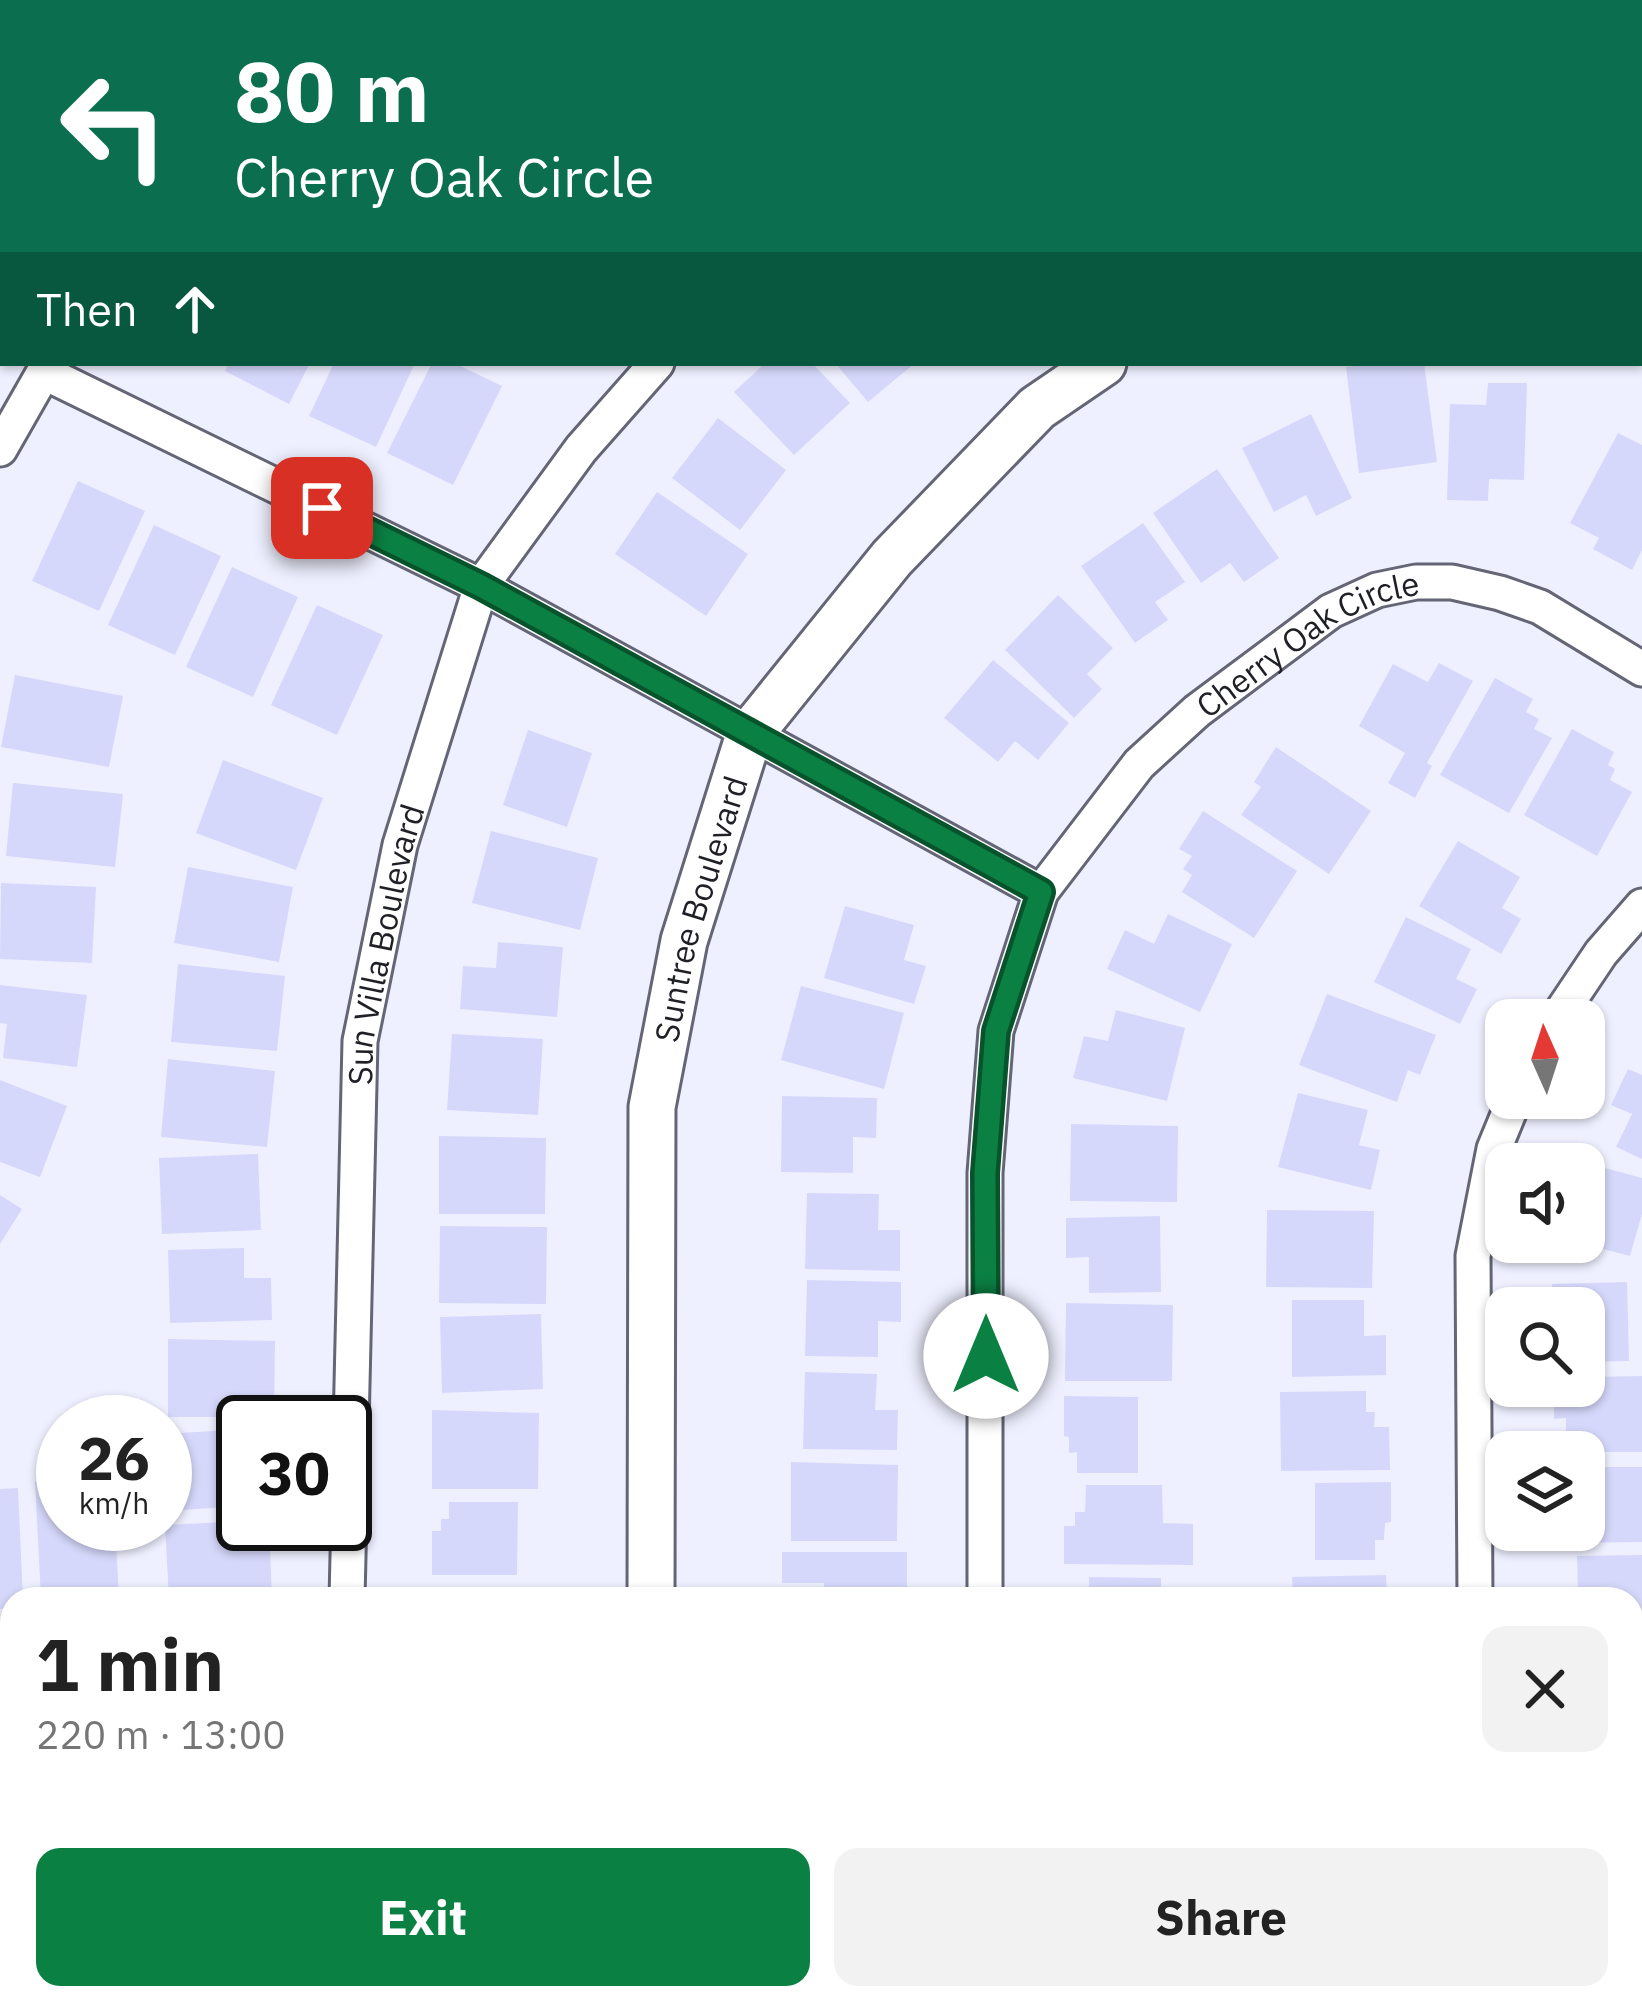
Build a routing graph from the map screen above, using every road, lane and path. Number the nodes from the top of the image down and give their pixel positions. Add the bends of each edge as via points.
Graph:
1 (653, 366) edge
2 (1099, 366) edge
3 (47, 368) edge
4 (0, 449) edge
5 (481, 586) junction
6 (1642, 670) edge
7 (749, 735) junction
8 (1041, 892) junction
9 (1642, 905) edge
10 (1570, 999) edge
11 (1506, 1119) edge
12 (347, 1587) edge
13 (651, 1587) edge
14 (985, 1587) edge
15 (1475, 1587) edge

1 - 5 street, Sun Villa Boulevard via 580,449
2 - 7 street, Suntree Boulevard via 1037,408 892,558
3 - 4 street
3 - 5 street
5 - 7 street
5 - 12 street, Sun Villa Boulevard via 400,845 360,1040
6 - 8 street, Cherry Oak Circle via 1540,607 1500,592 1452,582 1377,590 1330,611 1197,711 1139,764
7 - 8 street
7 - 13 street, Suntree Boulevard via 684,941 652,1107
8 - 14 street, Cherry Oak Circle via 996,1031 985,1173
9 - 10 street
11 - 15 street via 1473,1256

